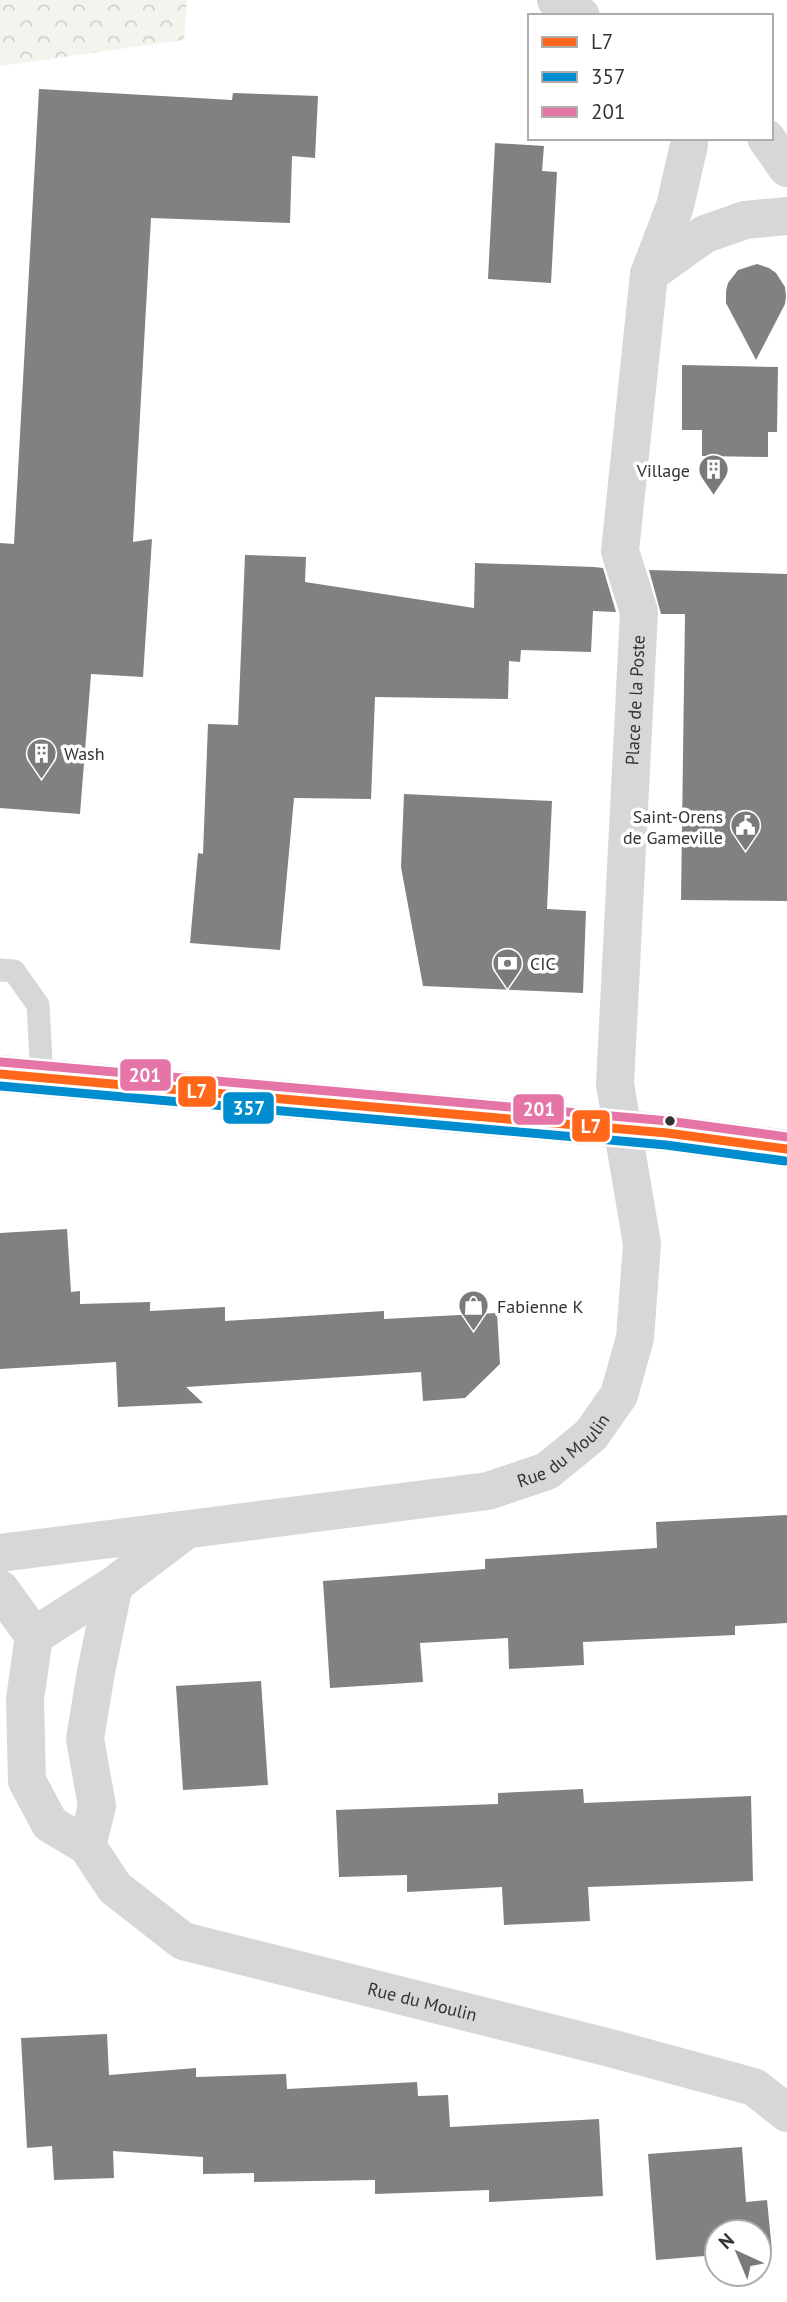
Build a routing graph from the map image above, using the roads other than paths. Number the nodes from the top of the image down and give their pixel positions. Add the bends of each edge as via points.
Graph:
1 (556, 0) edge
2 (576, 14) edge
3 (689, 140) edge
4 (767, 140) edge
5 (787, 168) edge
6 (787, 216) edge
7 (649, 274) junction
8 (0, 970) edge
9 (0, 1074) edge
10 (42, 1078) junction
11 (622, 1129) junction
12 (787, 1149) edge
13 (187, 1530) junction
14 (0, 1553) edge
15 (114, 1584) junction
16 (0, 1589) edge
17 (34, 1636) junction
18 (87, 1846) junction
19 (787, 2113) edge

1 - 2 street
3 - 7 street, Place de la Poste via 675,206
4 - 5 street
6 - 7 street via 745,220 705,234
7 - 11 street, Place de la Poste via 620,551 639,612 616,1049 615,1084
8 - 10 lane via 14,971 38,1005
9 - 10 main road
10 - 11 main road
11 - 12 main road
11 - 13 street, Rue du Moulin via 642,1244 635,1338 619,1395 590,1435 547,1471 488,1491
13 - 14 street, Rue du Moulin
13 - 15 street, Rue du Moulin
15 - 17 street, Rue du Moulin
15 - 18 street via 86,1738 97,1807
16 - 17 street
17 - 18 street, Rue du Moulin via 25,1699 27,1781 50,1824
18 - 19 street, Rue du Moulin via 115,1888 183,1941 754,2087

